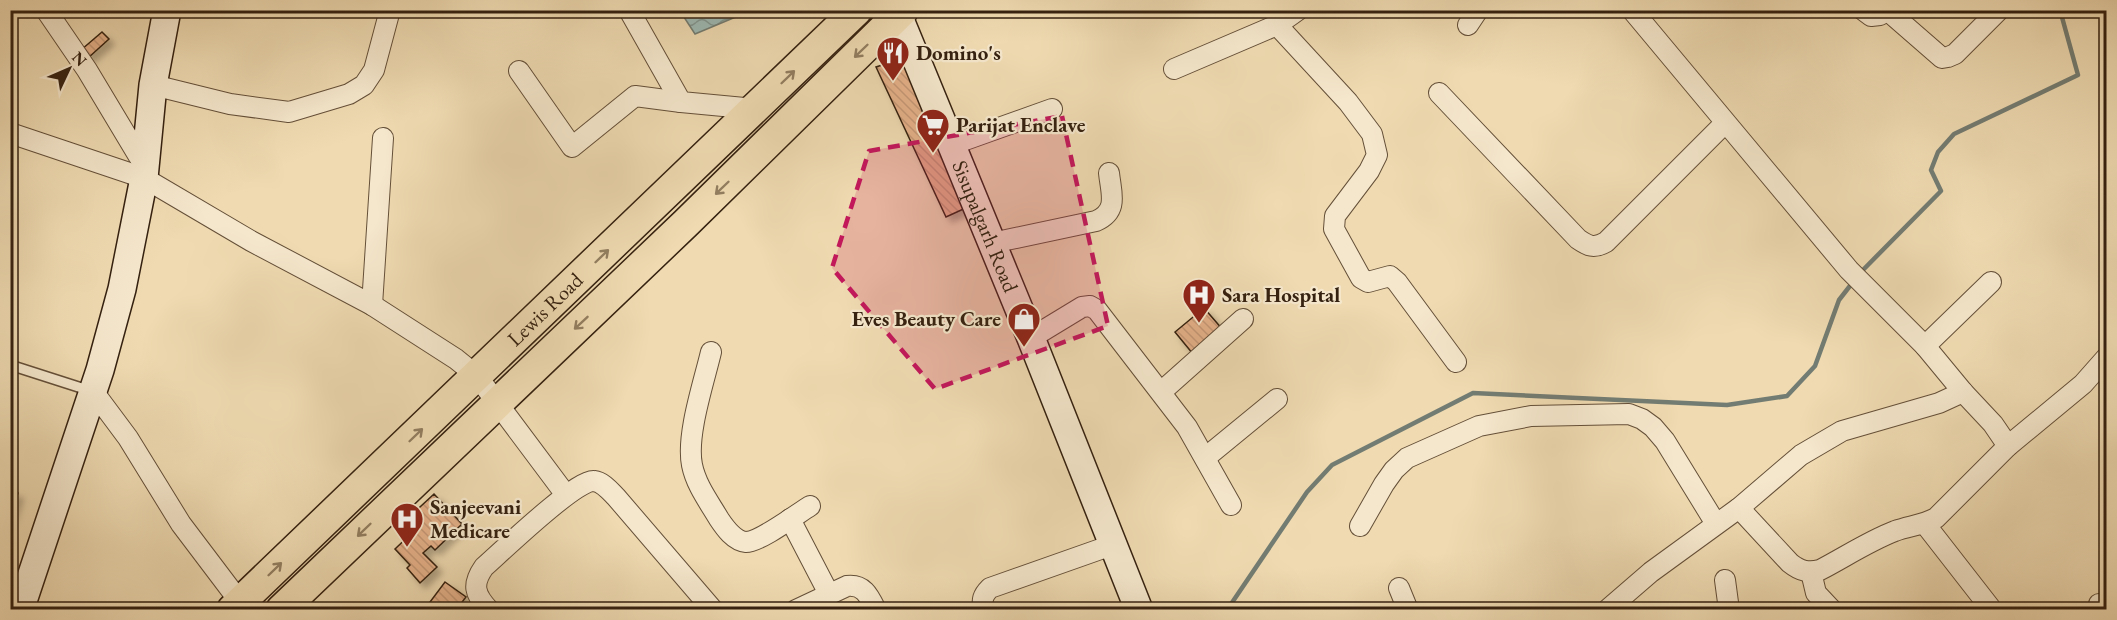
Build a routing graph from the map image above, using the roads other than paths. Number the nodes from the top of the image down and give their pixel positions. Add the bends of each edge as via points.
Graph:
1 (46, 10) edge
2 (167, 10) edge
3 (390, 10) edge
4 (629, 10) edge
5 (857, 10) edge
6 (1298, 10) edge
7 (1632, 10) edge
8 (1863, 10) edge
9 (1999, 10) edge
10 (1888, 11) edge
11 (899, 12) edge
12 (1277, 25) junction
13 (1174, 69) dead end
14 (519, 71) dead end
15 (153, 85) junction
16 (1439, 93) dead end
17 (681, 102) junction
18 (755, 109) junction
19 (1052, 109) dead end
20 (1725, 123) junction
21 (10, 133) edge
22 (383, 138) dead end
23 (951, 145) junction
24 (144, 171) junction
25 (1109, 173) dead end
26 (992, 243) junction
27 (1991, 282) dead end
28 (372, 304) junction
29 (1243, 319) dead end
30 (1031, 338) junction
31 (1925, 346) junction
32 (711, 352) dead end
33 (2106, 358) edge
34 (1456, 362) dead end
35 (10, 365) edge
36 (477, 376) junction
37 (93, 391) junction
38 (1161, 392) junction
39 (1963, 392) junction
40 (1277, 399) dead end
41 (497, 402) junction
42 (2008, 446) junction
43 (1204, 458) junction
44 (566, 495) junction
45 (1231, 505) dead end
46 (810, 506) dead end
47 (1739, 508) junction
48 (790, 519) junction
49 (1716, 524) junction
50 (1925, 524) junction
51 (1360, 526) dead end
52 (1112, 545) junction
53 (1811, 572) junction
54 (1725, 580) dead end
55 (1399, 588) dead end
56 (829, 594) junction
57 (236, 606) edge
58 (20, 609) edge
59 (281, 609) edge
60 (489, 609) edge
61 (713, 609) edge
62 (796, 609) edge
63 (876, 609) edge
64 (984, 609) edge
65 (1139, 609) edge
66 (1408, 609) edge
67 (1607, 609) edge
68 (1729, 609) edge
69 (1832, 609) edge
70 (1992, 609) edge

1 - 24 street via 87,70
2 - 15 street
3 - 15 street via 374,70 364,85 349,94 289,112 230,104
4 - 17 street
18 -> 5 main road, Lewis Road
6 - 12 street
7 - 20 street
8 - 10 street via 1871,16
9 - 10 street via 1955,54 1942,58
11 - 23 street, Sisupalgarh Road
11 -> 41 main road, Lewis Road via 686,223
12 - 13 street
12 - 34 street via 1372,134 1377,155 1335,216 1334,229 1361,278 1368,282 1390,276 1397,282
14 - 17 street via 572,147 635,96
15 - 24 street
16 - 20 street via 1578,239 1597,247
17 - 18 street
36 -> 18 main road, Lewis Road
19 - 23 street
20 - 31 street via 1849,270
21 - 24 street
22 - 28 street
23 - 26 street, Sisupalgarh Road
24 - 28 street via 251,241
24 - 37 street via 122,289
25 - 26 street via 1112,204 1105,217
26 - 30 street, Sisupalgarh Road
27 - 31 street
28 - 36 street
29 - 38 street
30 - 38 street via 1090,306 1103,317
30 - 52 street, Sisupalgarh Road
31 - 39 street
32 - 48 street via 692,438 692,464 697,481 726,529 738,540 748,542
33 - 42 street via 2083,384
35 - 37 lane
36 - 41 street
57 -> 36 main road, Lewis Road
37 - 57 street via 128,438
37 - 58 street
38 - 43 street
39 - 42 street
39 - 47 street via 1939,404 1842,431 1801,455
40 - 43 street
41 - 44 street
41 -> 59 main road, Lewis Road
42 - 50 street via 1936,518
43 - 45 street
44 - 60 street via 484,567 476,579 476,591
44 - 61 street via 593,480 603,484
46 - 48 street
47 - 49 street
47 - 53 street via 1790,564
48 - 56 street
49 - 51 street via 1665,441 1653,427 1629,414 1531,416 1479,426 1407,458 1384,484
49 - 67 street
50 - 53 street via 1895,531
50 - 70 street
52 - 64 street via 990,588 984,594
52 - 65 street, Sisupalgarh Road
53 - 69 street via 1816,594
54 - 68 street
55 - 66 street
56 - 62 street
56 - 63 street via 847,586 861,586

